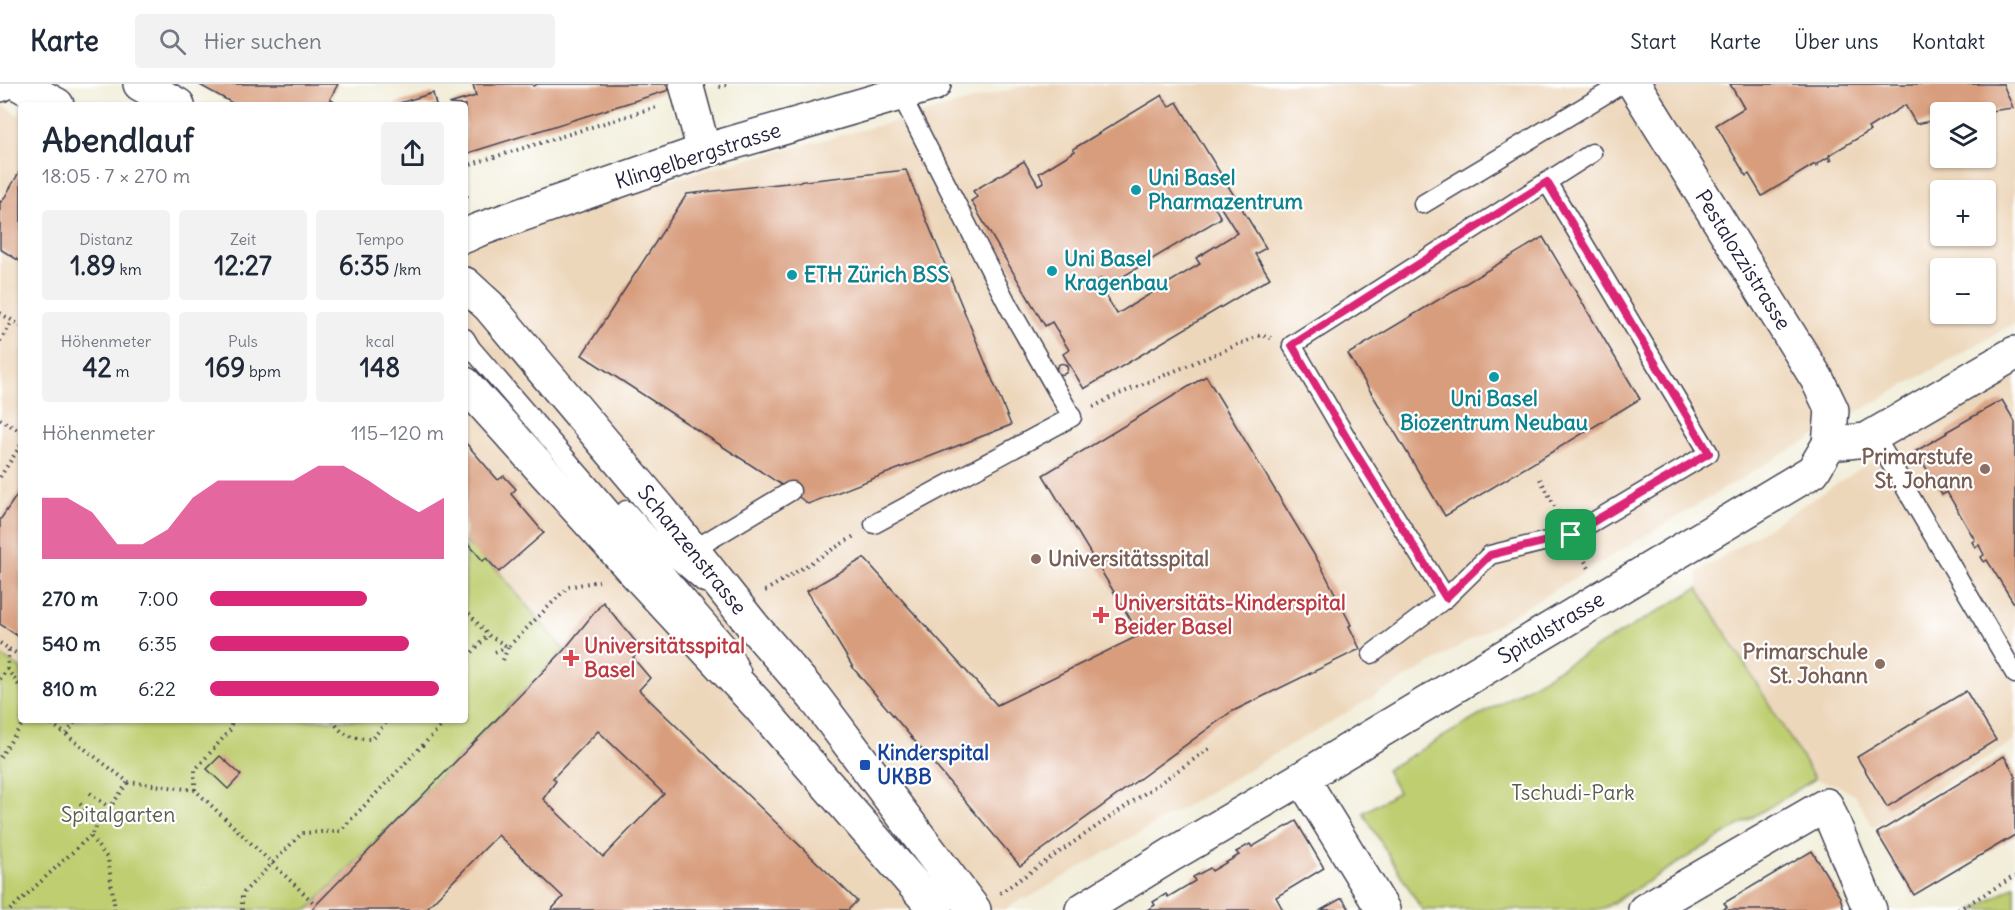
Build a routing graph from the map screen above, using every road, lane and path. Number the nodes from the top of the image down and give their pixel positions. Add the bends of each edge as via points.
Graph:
1 (19, 84) edge
2 (140, 84) edge
3 (730, 84) edge
4 (934, 84) edge
5 (1622, 84) edge
6 (1634, 84) edge
7 (687, 90) edge
8 (901, 95) junction
9 (52, 102) edge
10 (173, 102) edge
11 (704, 151) junction
12 (1592, 153) dead end
13 (468, 165) edge
14 (1547, 182) junction
15 (1423, 204) dead end
16 (468, 235) edge
17 (468, 287) edge
18 (0, 313) edge
19 (13, 321) junction
20 (18, 324) edge
21 (468, 335) edge
22 (0, 341) edge
23 (468, 343) edge
24 (1292, 345) junction
25 (2015, 353) edge
26 (468, 387) edge
27 (1112, 397) dead end
28 (0, 419) edge
29 (18, 430) edge
30 (1874, 435) junction
31 (1829, 444) junction
32 (18, 450) edge
33 (0, 477) edge
34 (1540, 479) dead end
35 (791, 491) dead end
36 (874, 524) joint
37 (1571, 535) junction
38 (693, 550) junction
39 (630, 567) junction
40 (783, 579) dead end
41 (1605, 596) junction
42 (1446, 598) junction
43 (468, 612) edge
44 (753, 626) junction
45 (488, 635) junction
46 (0, 643) edge
47 (508, 647) junction
48 (9, 649) junction
49 (495, 652) dead end
50 (18, 654) edge
51 (1372, 654) dead end
52 (468, 656) edge
53 (504, 660) dead end
54 (8, 669) junction
55 (2015, 674) edge
56 (0, 680) edge
57 (18, 684) edge
58 (757, 704) junction
59 (23, 723) edge
60 (52, 723) edge
61 (59, 723) edge
62 (74, 723) edge
63 (231, 723) edge
64 (334, 723) edge
65 (385, 723) edge
66 (444, 723) edge
67 (59, 728) junction
68 (67, 734) junction
69 (1209, 749) dead end
70 (0, 757) edge
71 (1302, 778) junction
72 (128, 782) junction
73 (195, 790) junction
74 (90, 793) dead end
75 (80, 804) dead end
76 (110, 808) junction
77 (100, 822) junction
78 (90, 836) junction
79 (272, 863) junction
80 (2015, 876) edge
81 (1008, 888) dead end
82 (316, 905) dead end
83 (10, 910) edge
84 (115, 910) edge
85 (242, 910) edge
86 (936, 910) edge
87 (974, 910) edge
88 (1082, 910) edge
89 (1383, 910) edge
90 (1645, 910) edge
91 (1870, 910) edge
92 (1958, 910) edge

1 - 9 street
2 - 10 street
3 - 7 path
4 - 8 street, Klingelbergstrasse
5 - 15 lane
6 - 31 street, Pestalozzistrasse via 1817,379 1832,410
7 - 11 street
7 - 13 path
8 - 11 street, Klingelbergstrasse
8 - 36 lane via 1009,307 1072,417
11 - 16 street, Klingelbergstrasse
12 - 14 lane
14 - 24 lane
14 - 37 lane via 1709,453
17 - 38 street, Schanzenstrasse via 489,306
18 - 19 path
19 - 20 path
19 - 22 path
21 - 44 lane via 649,536
23 - 58 lane via 728,646
24 - 27 path via 1261,335
24 - 42 lane
25 - 30 street
26 - 39 street
28 - 29 path
30 - 31 street via 1866,440
30 - 55 lane
31 - 41 street, Spitalstrasse via 1813,471
32 - 33 path
34 - 37 path
35 - 38 lane
36 - 40 path
37 - 41 path
37 - 42 lane via 1490,555
38 - 44 street, Schanzenstrasse
39 - 47 path via 606,579 568,587
39 - 58 street
41 - 71 street, Spitalstrasse
42 - 51 lane
43 - 45 path
44 - 87 street, Schanzenstrasse via 814,697
45 - 47 path
45 - 52 path
46 - 48 path
47 - 49 path
47 - 53 path
48 - 50 path
48 - 54 path
54 - 56 path
54 - 57 path
58 - 86 street
59 - 70 path
60 - 67 path
61 - 67 path
62 - 68 path
63 - 73 path via 231,729 195,770
64 - 65 path via 338,730 357,739 372,739
66 - 79 path via 340,831 302,833
67 - 68 path
68 - 72 path
69 - 81 path
71 - 88 street, Spitalstrasse
71 - 89 street
72 - 73 path
72 - 76 path
73 - 79 path
74 - 76 path
75 - 77 path
76 - 77 path
77 - 78 path
78 - 83 path
78 - 84 path via 108,859
79 - 82 path
79 - 85 path via 242,894
80 - 92 path
90 - 91 street via 1826,805

